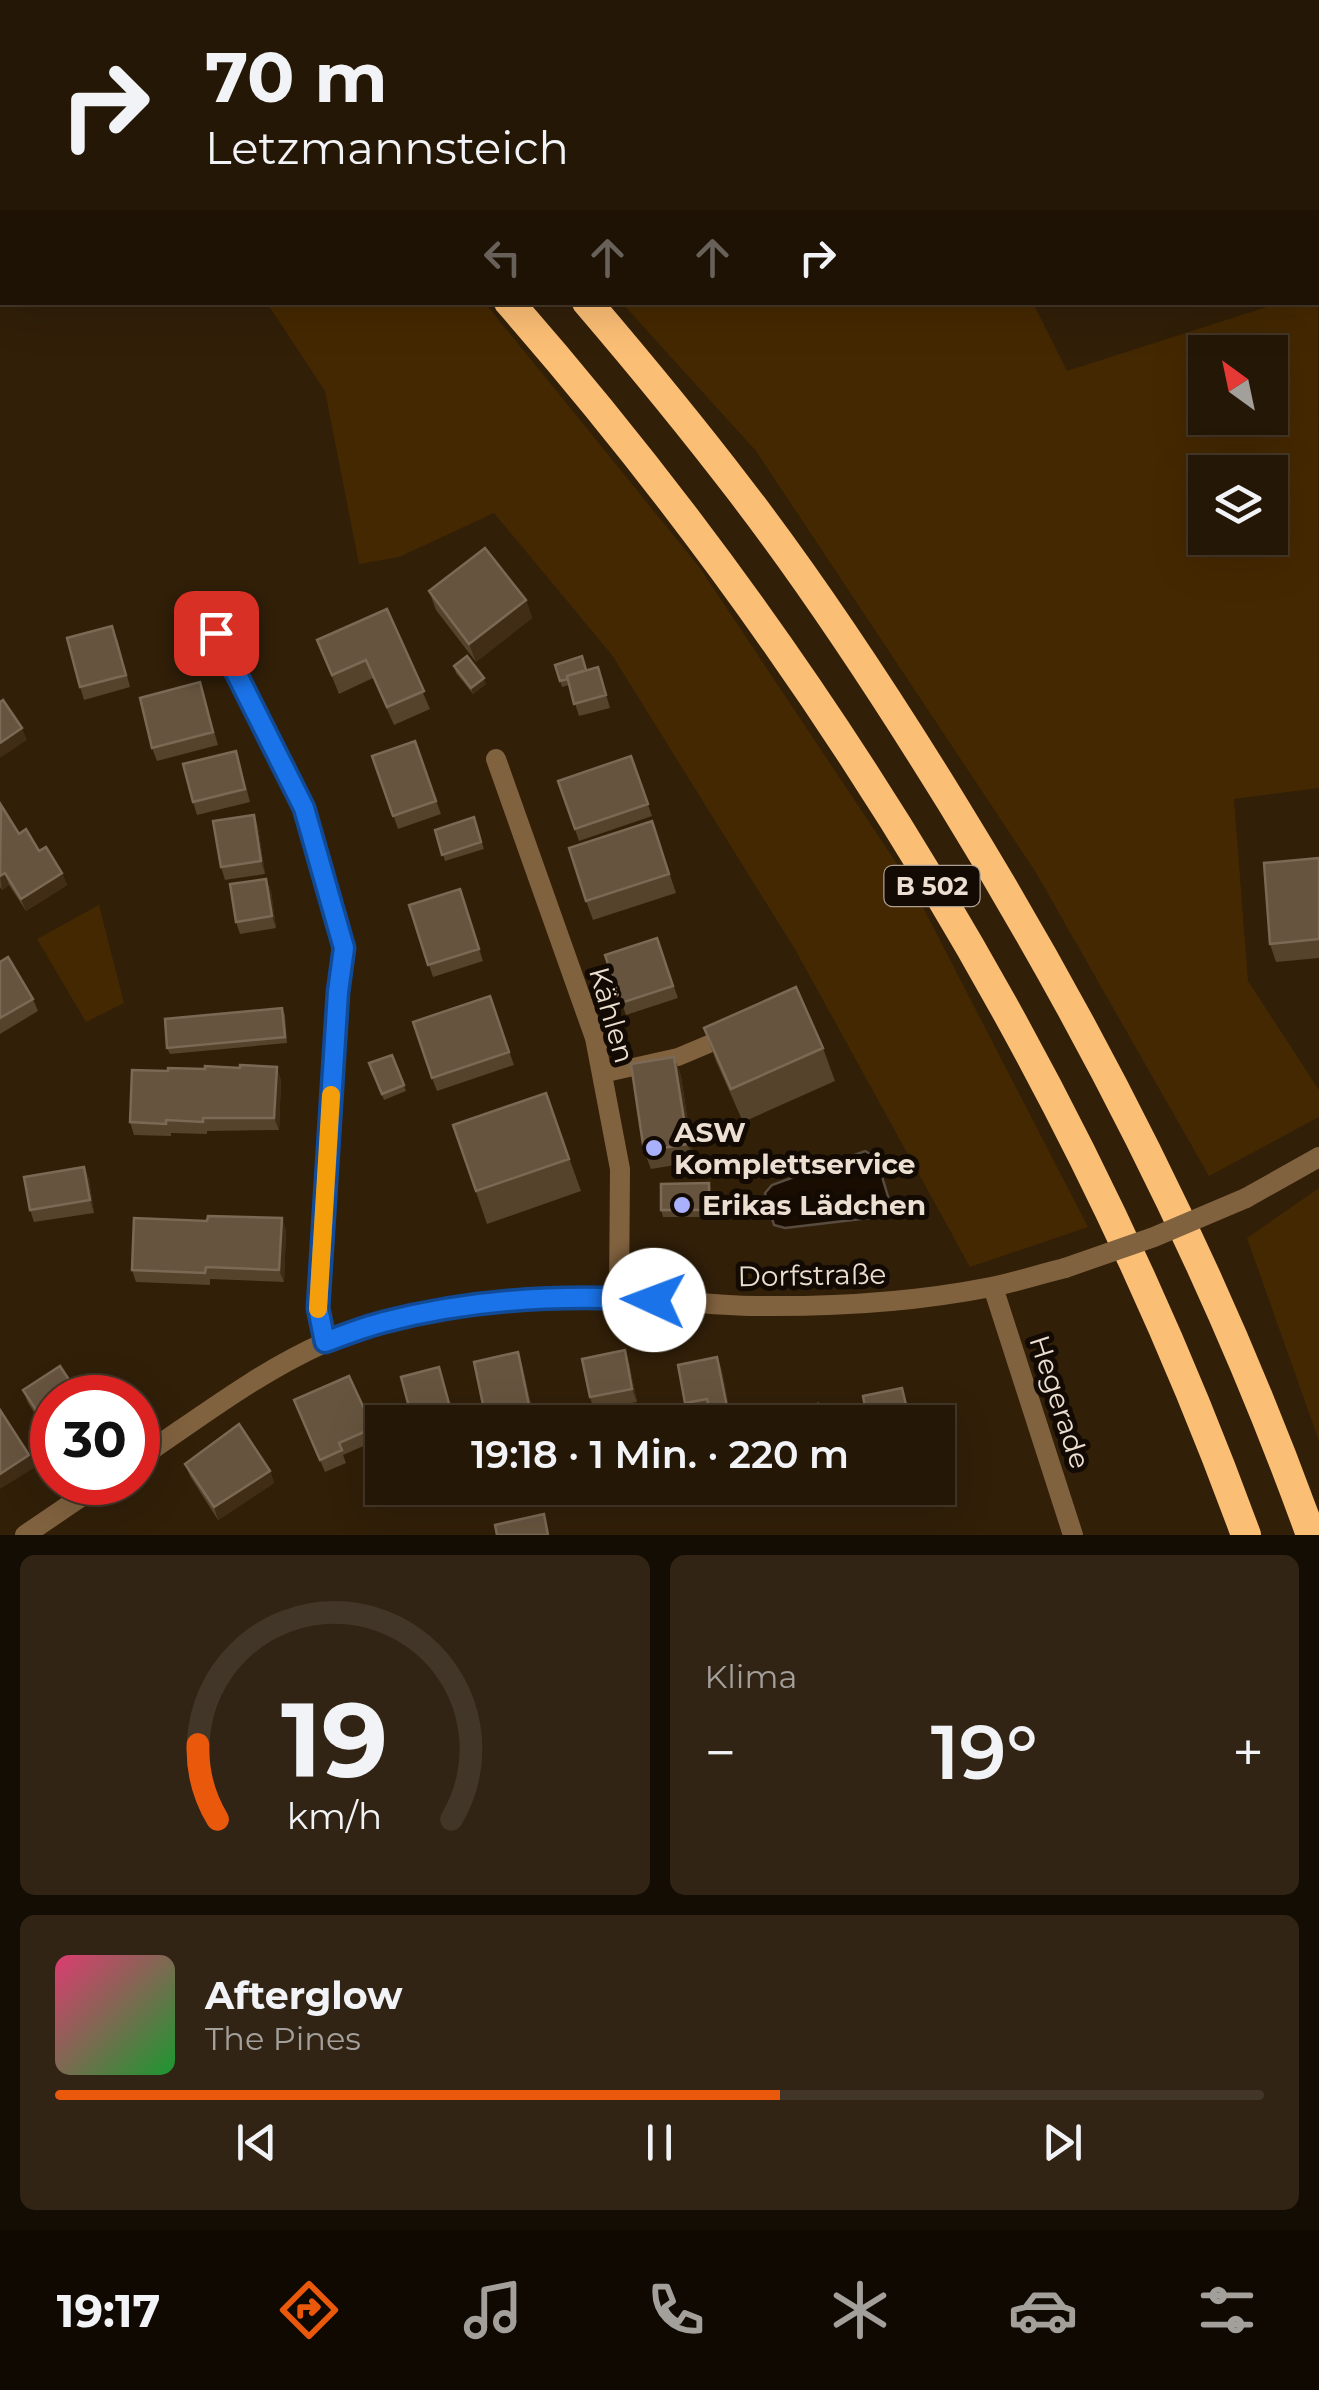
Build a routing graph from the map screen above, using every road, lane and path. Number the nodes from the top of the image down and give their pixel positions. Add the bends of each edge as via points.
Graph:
1 (512, 305) edge
2 (590, 305) edge
3 (216, 633) dead end
4 (496, 759) dead end
5 (716, 1041) edge
6 (602, 1074) junction
7 (1319, 1157) edge
8 (993, 1286) junction
9 (619, 1297) junction
10 (325, 1342) junction
11 (160, 1444) edge
12 (70, 1505) edge
13 (26, 1535) edge
14 (1074, 1535) edge
15 (1246, 1535) edge
16 (1310, 1535) edge

1 - 15 highway, B 502 via 581,385 801,679 957,926 1102,1198
2 - 16 highway, B 502 via 741,491 852,646 1007,892 1190,1242
3 - 10 street via 304,808 344,948 318,1308
4 - 6 street, Kählen
5 - 6 lane
6 - 9 street, Kählen via 620,1170
7 - 8 street, Dorfstraße, bridge via 1154,1238
8 - 9 street, Dorfstraße via 894,1301 756,1306
8 - 14 street, Hegerade
9 - 10 street, Dorfstraße via 457,1307
10 - 11 street, Dorfstraße via 262,1375
12 - 13 street

